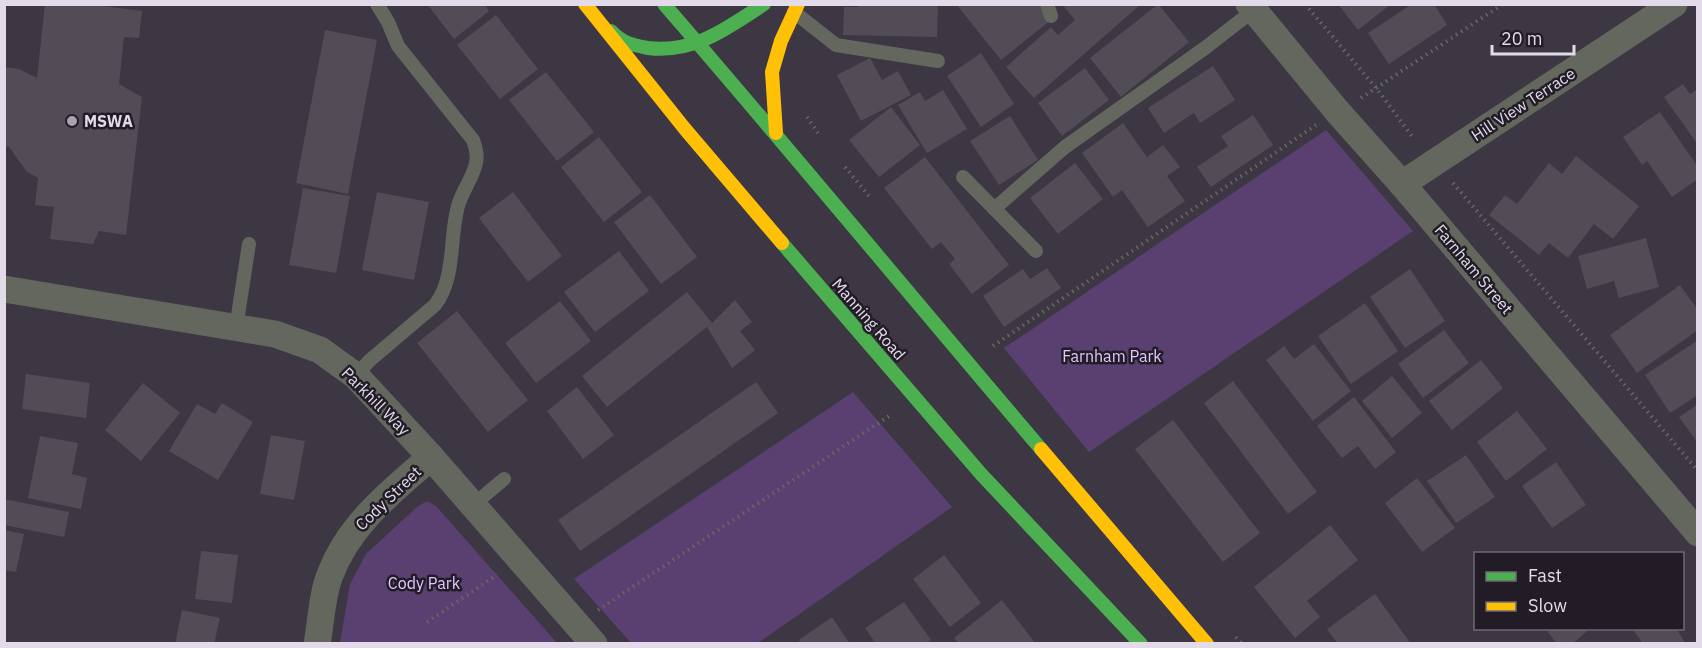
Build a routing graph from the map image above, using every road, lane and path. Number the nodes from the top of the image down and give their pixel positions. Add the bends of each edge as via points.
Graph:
1 (377, 4) edge
2 (585, 4) edge
3 (664, 4) edge
4 (764, 4) edge
5 (1305, 4) edge
6 (1503, 4) edge
7 (1674, 4) edge
8 (1251, 7) edge
9 (796, 8) edge
10 (682, 18) junction
11 (600, 23) junction
12 (698, 44) junction
13 (672, 50) junction
14 (938, 61) dead end
15 (668, 64) dead end
16 (667, 80) dead end
17 (1377, 88) junction
18 (1337, 111) junction
19 (678, 120) junction
20 (776, 133) junction
21 (1414, 139) dead end
22 (963, 177) dead end
23 (1452, 182) dead end
24 (1402, 184) junction
25 (994, 209) junction
26 (249, 244) dead end
27 (1036, 251) dead end
28 (4, 289) edge
29 (236, 328) junction
30 (990, 348) dead end
31 (356, 376) junction
32 (889, 416) dead end
33 (431, 457) junction
34 (1698, 471) edge
35 (504, 479) dead end
36 (473, 505) junction
37 (1697, 530) edge
38 (501, 573) dead end
39 (427, 622) dead end
40 (587, 635) edge
41 (317, 644) edge
42 (1141, 644) edge
43 (1207, 644) edge

1 - 31 lane via 398,46 473,140 477,151 472,175 457,209 442,297
2 - 11 main road, Manning Road
3 - 10 main road
4 - 12 main road
5 - 17 path
6 - 17 path
7 - 24 street, Hill View Terrace
8 - 18 street, Farnham Street
8 - 25 lane via 1205,48 1065,147
9 - 14 lane via 836,45
9 - 20 main road via 772,72
10 - 12 main road
10 - 13 main road
11 - 13 main road via 626,43
11 - 19 main road, Manning Road
12 - 13 main road
12 - 20 main road
13 - 15 main road
16 - 19 main road
17 - 18 path
17 - 21 path
18 - 24 street, Farnham Street
18 - 30 path
19 - 42 main road, Manning Road via 981,474
20 - 43 main road
22 - 25 lane
23 - 34 path
24 - 37 street, Farnham Street
25 - 27 lane
26 - 29 lane
28 - 29 street, Parkhill Way
29 - 31 street, Parkhill Way via 275,334 320,350
31 - 33 street, Parkhill Way
32 - 40 path via 591,615
33 - 36 street, Parkhill Way
33 - 41 street, Cody Street via 368,513 346,540 329,577
35 - 36 lane
36 - 40 street, Parkhill Way
38 - 39 path

